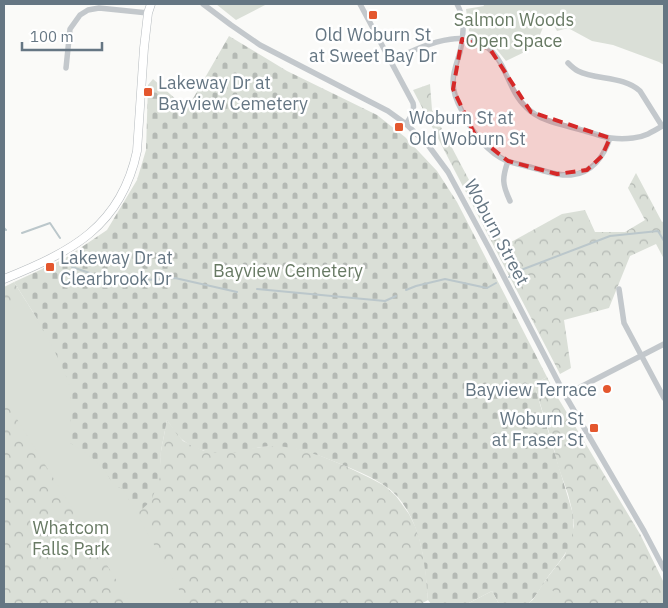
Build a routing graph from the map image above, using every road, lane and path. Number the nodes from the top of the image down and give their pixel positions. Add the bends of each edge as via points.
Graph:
1 (151, 4) edge
2 (204, 4) edge
3 (360, 4) edge
4 (457, 4) edge
5 (148, 13) junction
6 (462, 39) junction
7 (391, 61) junction
8 (568, 64) dead end
9 (66, 68) dead end
10 (406, 124) junction
11 (663, 125) edge
12 (610, 138) junction
13 (508, 161) junction
14 (510, 201) dead end
15 (4, 279) edge
16 (619, 289) dead end
17 (664, 344) edge
18 (641, 356) junction
19 (565, 394) junction
20 (664, 398) edge
21 (664, 569) edge

1 - 5 main road
2 - 10 street, Woburn Street via 260,45 388,111
3 - 7 street
4 - 6 street via 462,13
5 - 9 street via 99,8 80,15 70,29
5 - 15 main road via 137,151 125,188 103,222 78,243
6 - 7 street via 431,43
6 - 12 street via 476,41 490,49 520,102 531,112
6 - 13 street via 453,76 455,95 478,139
7 - 10 street via 413,105 412,116
8 - 11 street via 581,72 636,88
10 - 19 street, Woburn Street via 428,145 448,172
11 - 12 street via 640,137
12 - 13 street via 596,164 572,175
13 - 14 street via 503,183
16 - 18 street via 624,323
17 - 18 street
18 - 19 street
18 - 20 street
19 - 21 street, Woburn Street

